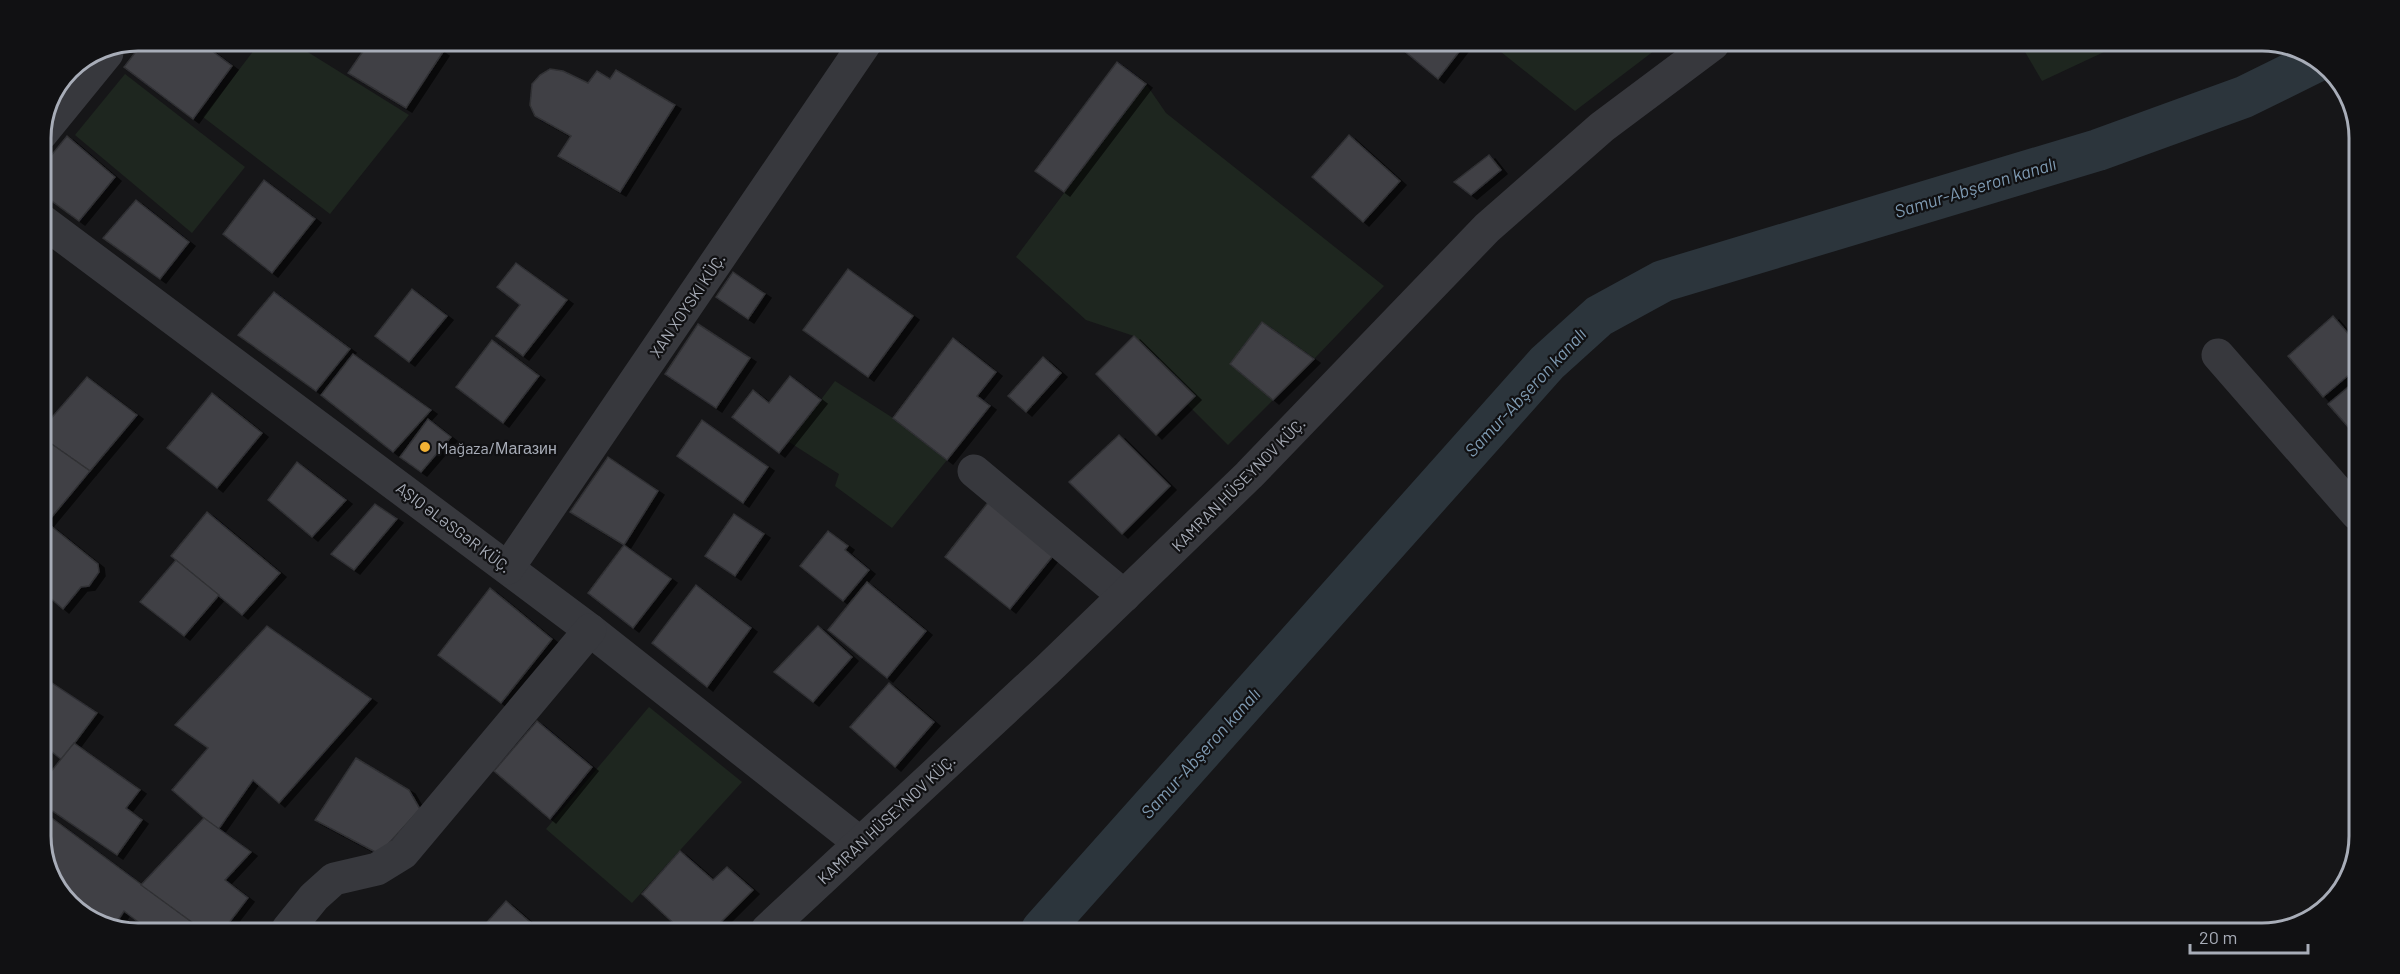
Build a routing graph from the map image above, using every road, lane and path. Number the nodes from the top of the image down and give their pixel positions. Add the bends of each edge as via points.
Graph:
1 (860, 51) edge
2 (1704, 51) edge
3 (101, 60) edge
4 (54, 118) edge
5 (51, 227) edge
6 (2218, 355) dead end
7 (974, 471) dead end
8 (2349, 505) edge
9 (508, 568) junction
10 (1124, 596) junction
11 (590, 630) junction
12 (860, 843) junction
13 (293, 923) edge
14 (774, 923) edge

1 - 9 street, XAN XOYSKI KÜÇ.
2 - 10 street, KAMRAN HÜSEYNOV KÜÇ. via 1602,126 1487,228 1249,475
3 - 4 street
5 - 9 street
6 - 8 street
7 - 10 street
9 - 11 street
10 - 12 street, KAMRAN HÜSEYNOV KÜÇ.
11 - 12 street
11 - 13 street via 403,852 377,870 334,879
12 - 14 street, KAMRAN HÜSEYNOV KÜÇ.

